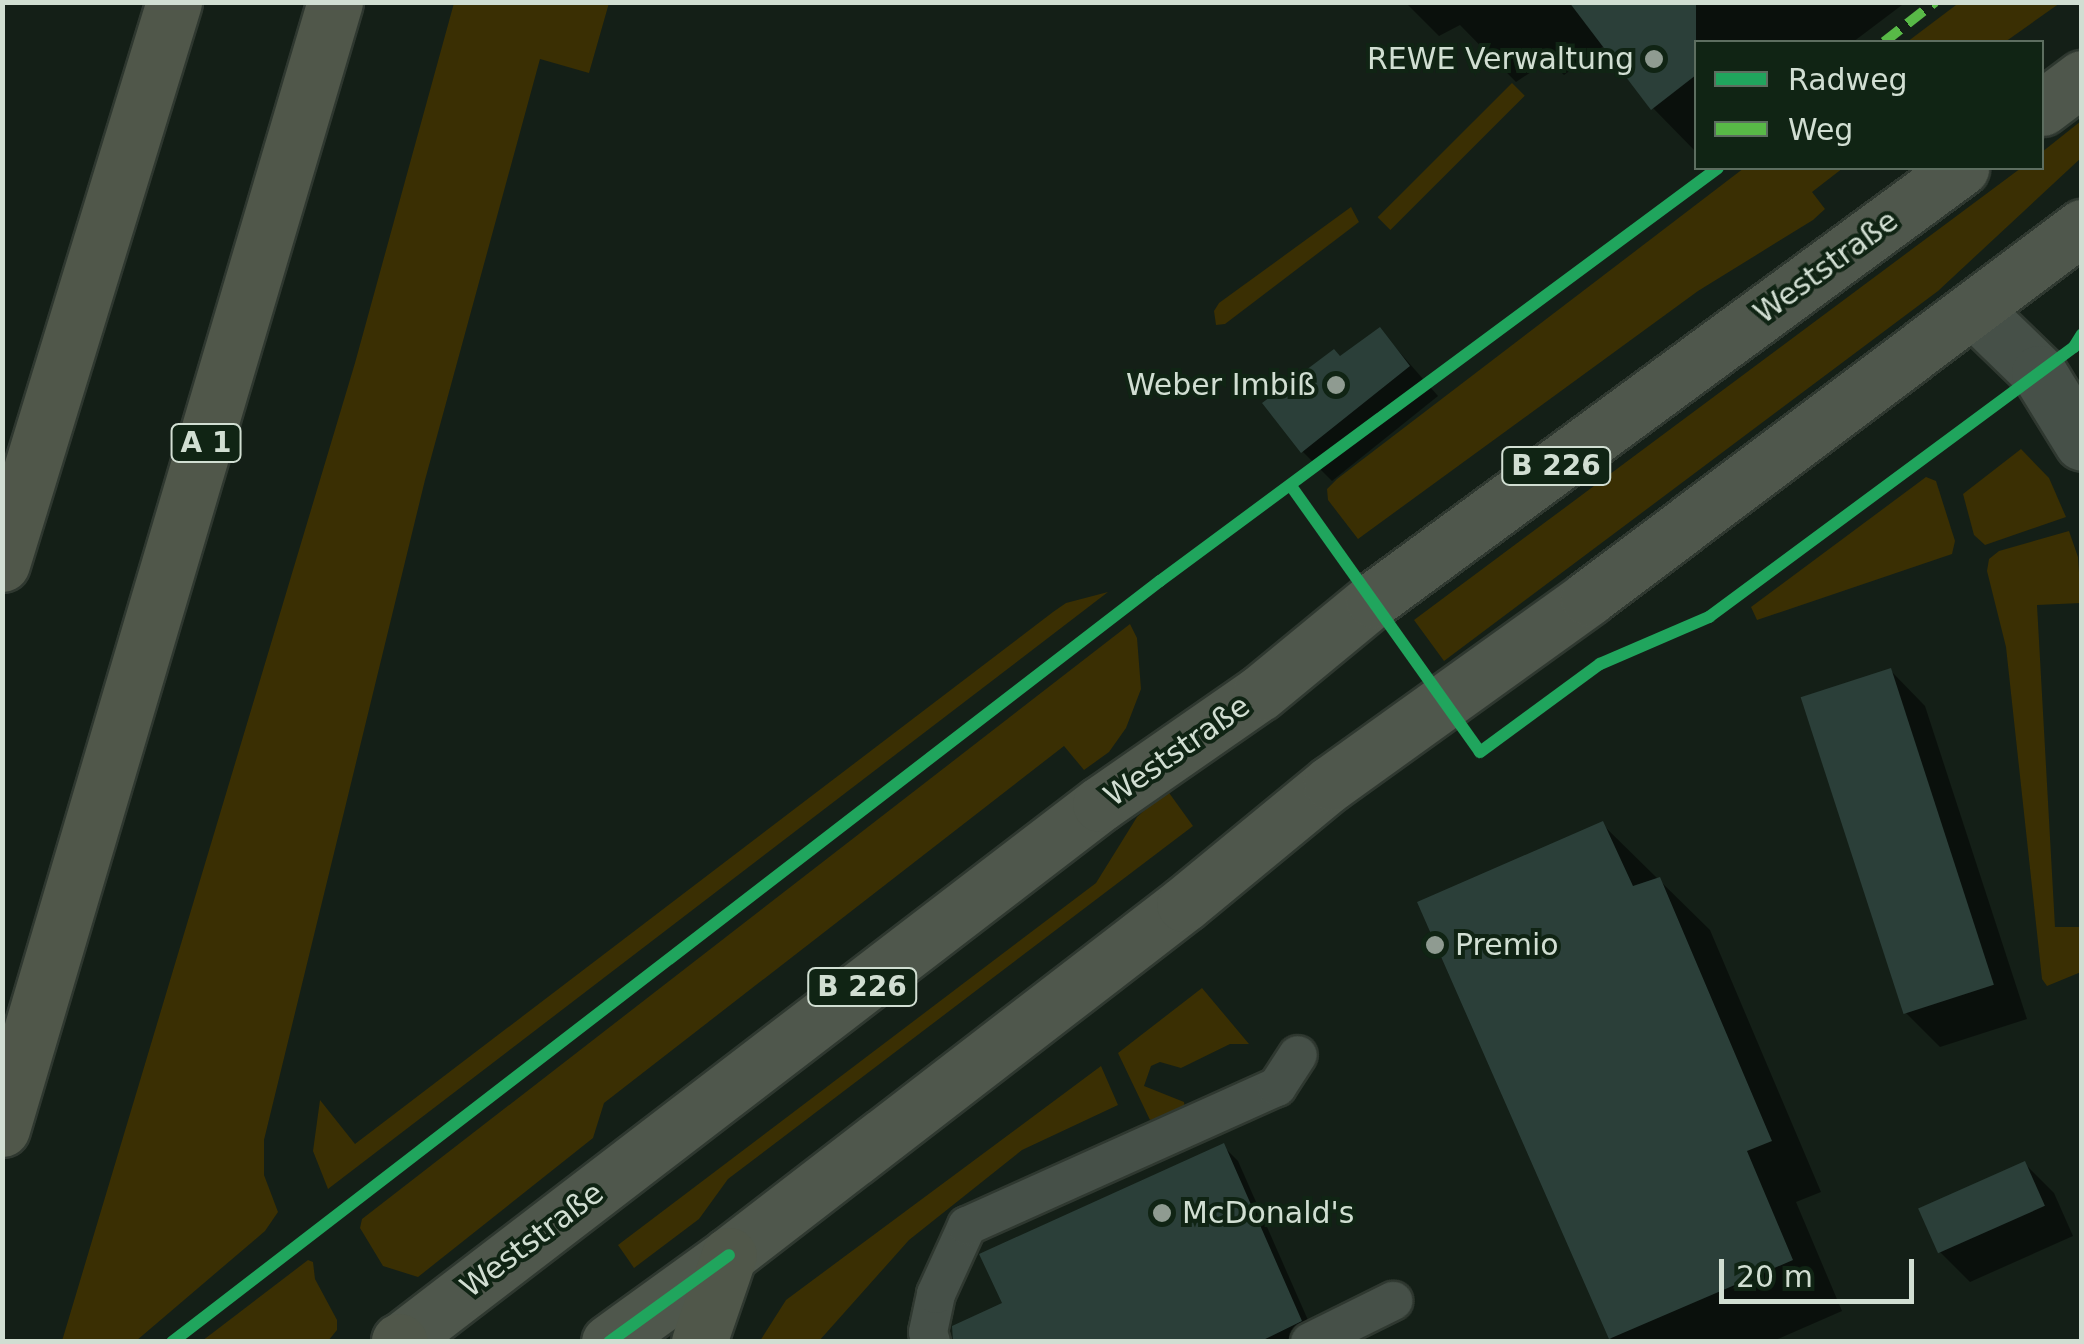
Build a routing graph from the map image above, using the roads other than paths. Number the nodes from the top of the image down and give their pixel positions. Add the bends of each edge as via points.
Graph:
1 (174, 2) edge
2 (335, 2) edge
3 (2082, 78) edge
4 (2044, 106) edge
5 (1958, 170) edge
6 (2082, 227) edge
7 (1974, 310) junction
8 (2082, 443) edge
9 (2, 564) edge
10 (1298, 1055) dead end
11 (2, 1129) edge
12 (729, 1255) junction
13 (1393, 1301) dead end
14 (399, 1341) edge
15 (608, 1342) edge
16 (699, 1342) edge
17 (930, 1342) edge
18 (1310, 1342) edge

1 - 9 highway
2 - 11 highway, A 1
3 - 4 main road
5 - 14 main road, Weststraße / B 226 via 1373,600 1260,693 1100,804
6 - 7 main road
7 - 8 street via 2039,374
7 - 12 main road via 1331,783
10 - 17 lane via 1277,1087 967,1226 936,1294
12 - 15 main road
12 - 16 highway
13 - 18 lane

